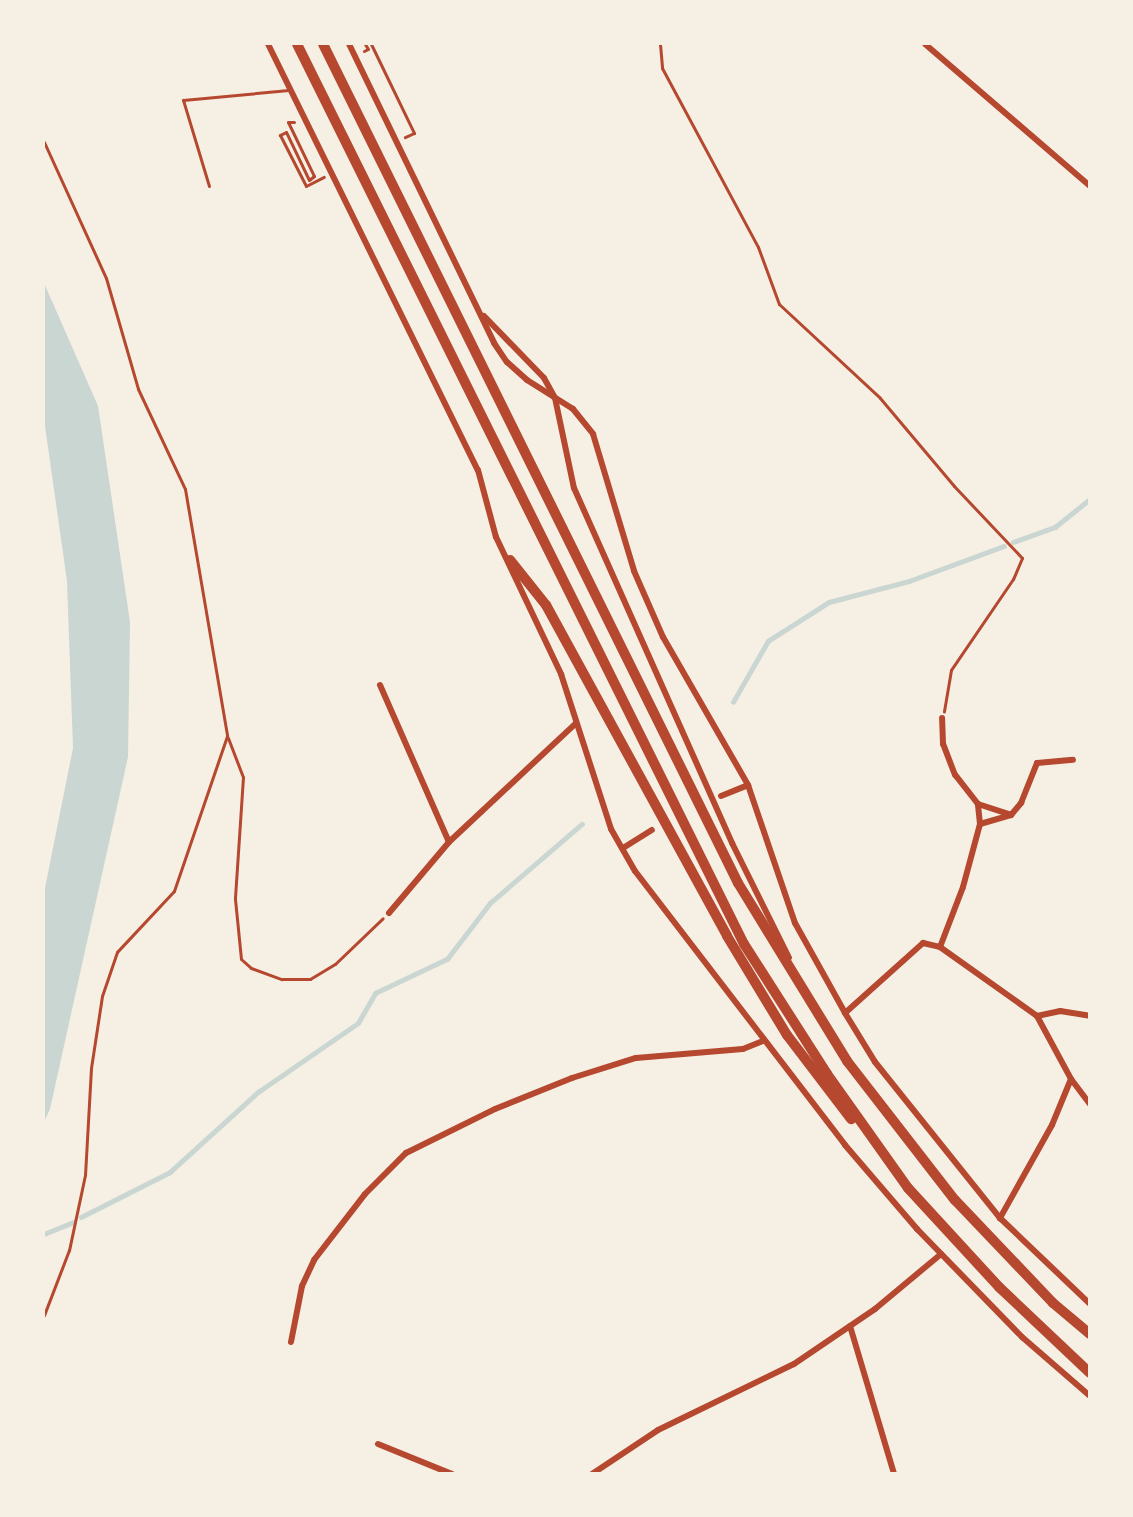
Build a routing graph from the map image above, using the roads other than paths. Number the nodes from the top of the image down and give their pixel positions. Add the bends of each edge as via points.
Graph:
1 (268, 44) edge
2 (297, 44) edge
3 (323, 44) edge
4 (349, 44) edge
5 (925, 44) edge
6 (291, 89) junction
7 (209, 186) dead end
8 (1089, 186) edge
9 (481, 313) junction
10 (555, 398) junction
11 (510, 560) junction
12 (380, 685) dead end
13 (942, 718) road end
14 (576, 723) junction
15 (1073, 760) dead end
16 (748, 785) junction
17 (721, 795) dead end
18 (978, 804) junction
19 (1011, 815) junction
20 (980, 824) junction
21 (652, 830) dead end
22 (449, 842) junction
23 (623, 848) junction
24 (389, 912) road end
25 (940, 947) junction
26 (814, 1008) junction
27 (845, 1013) junction
28 (1037, 1016) junction
29 (1089, 1016) edge
30 (763, 1041) junction
31 (1071, 1079) junction
32 (1089, 1104) edge
33 (884, 1155) junction
34 (1000, 1218) junction
35 (941, 1254) junction
36 (1089, 1304) edge
37 (850, 1326) junction
38 (1089, 1334) edge
39 (291, 1342) dead end
40 (1089, 1373) edge
41 (1089, 1396) edge
42 (378, 1444) dead end
43 (452, 1473) edge
44 (592, 1473) edge
45 (894, 1473) edge

1 - 6 street
2 - 33 highway via 744,944
3 - 26 highway via 738,884
4 - 9 street
5 - 8 street
6 - 7 lane via 183,100
6 - 11 street via 478,470 496,537
9 - 10 street via 544,378
9 - 10 street via 507,362
10 - 16 street via 573,409 593,434 639,582 663,637
10 - 26 street via 574,488 604,560 732,843
11 - 14 street via 515,583 561,674
11 - 33 highway via 546,604 727,936 787,1035 834,1099
12 - 22 street
13 - 18 street via 943,744 956,775
14 - 22 street
14 - 23 street via 611,829
15 - 19 street via 1037,763 1021,803
16 - 17 street
16 - 27 street via 795,923
18 - 19 street
18 - 20 street
19 - 20 street
20 - 25 street via 963,887
21 - 23 street
22 - 24 street
23 - 30 street via 635,871
25 - 27 street via 923,944
25 - 28 street
26 - 38 highway via 847,1061 955,1200 1053,1303
27 - 34 street via 875,1062
28 - 29 street via 1060,1011
28 - 31 street
30 - 35 street via 845,1145
30 - 39 street via 743,1049 636,1058 495,1109 406,1153 365,1194 314,1260 302,1286
31 - 32 street
31 - 34 street via 1052,1125
33 - 40 highway via 908,1188 999,1287
34 - 36 street
35 - 37 street
35 - 41 street via 1022,1337
37 - 44 street via 794,1364 658,1431
37 - 45 street
42 - 43 street

